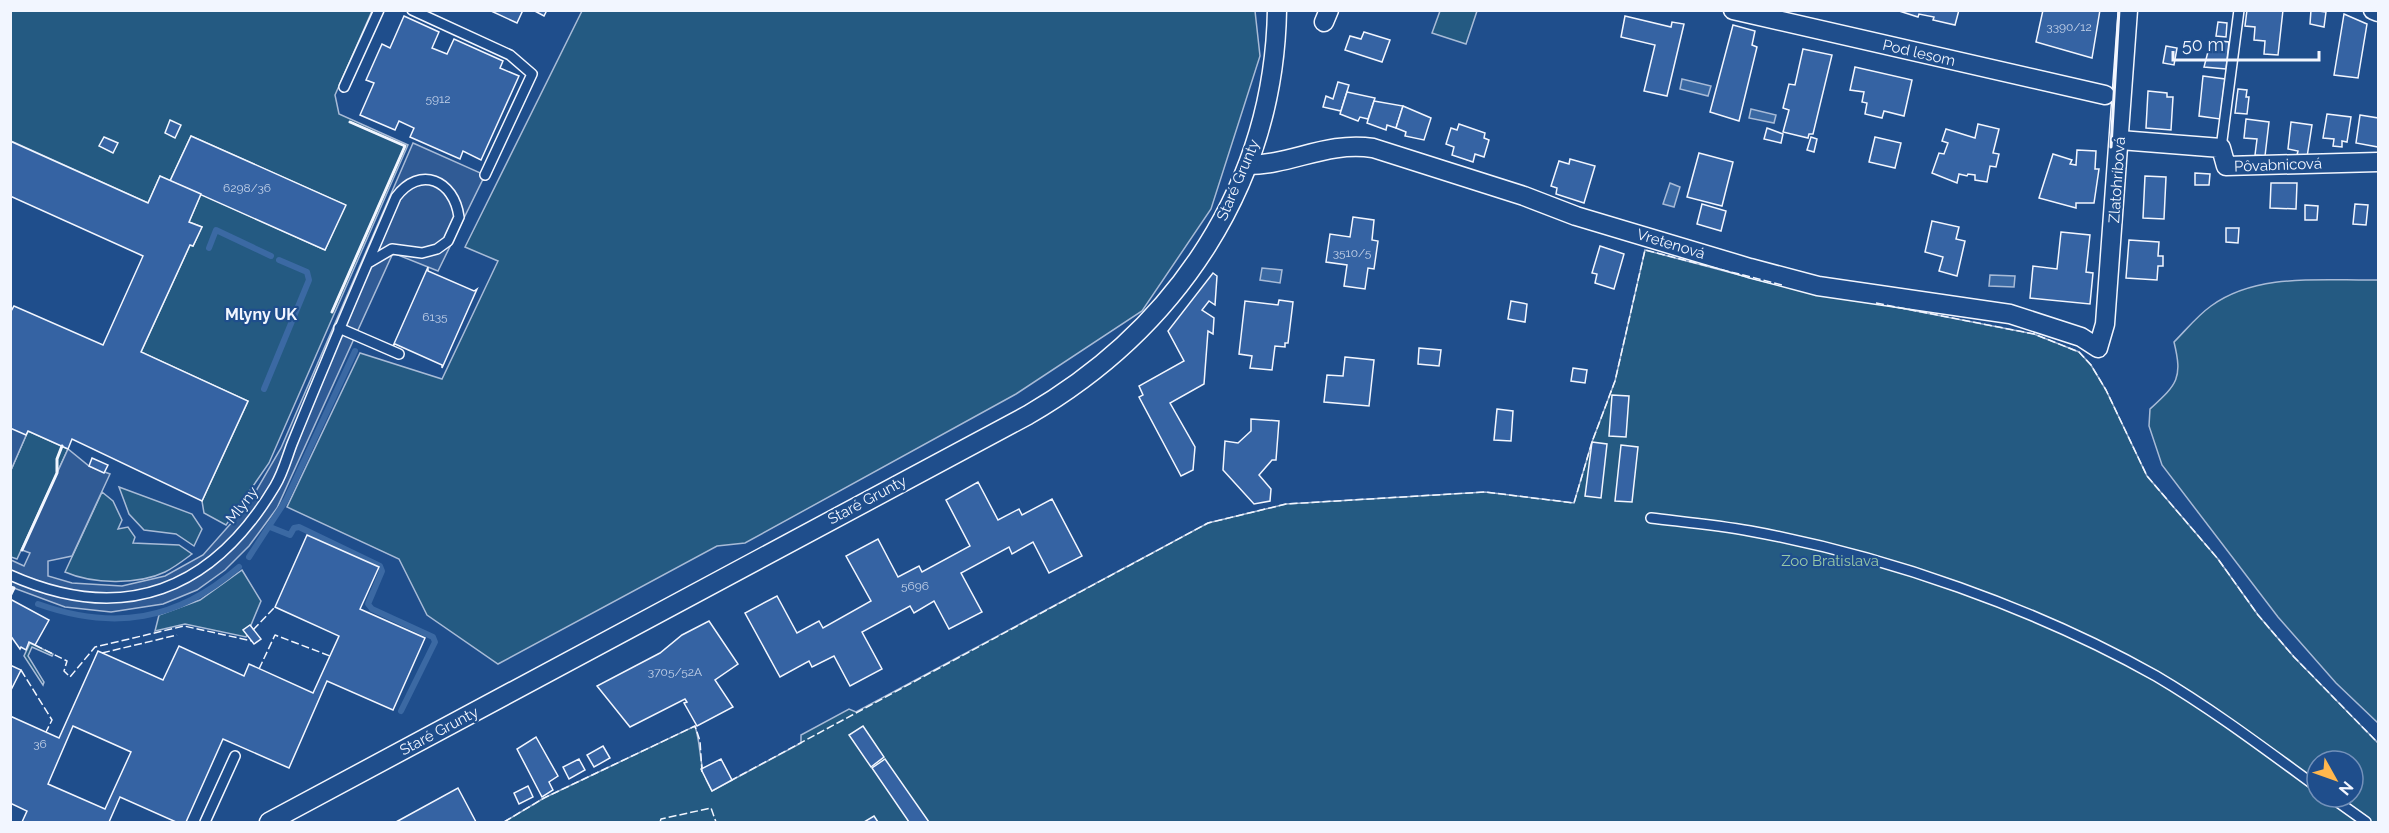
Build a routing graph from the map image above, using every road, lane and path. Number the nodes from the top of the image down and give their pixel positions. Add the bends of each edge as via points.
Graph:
1 (379, 10) edge
2 (412, 10) edge
3 (1276, 10) edge
4 (1733, 10) edge
5 (2128, 10) edge
6 (2239, 10) edge
7 (2373, 10) edge
8 (2379, 12) edge
9 (344, 87) dead end
10 (2105, 95) dead end
11 (2120, 140) junction
12 (2222, 148) junction
13 (2379, 162) edge
14 (1248, 165) junction
15 (485, 175) dead end
16 (368, 263) junction
17 (339, 328) junction
18 (2098, 348) joint
19 (399, 354) dead end
20 (1651, 518) dead end
21 (10, 575) edge
22 (235, 756) dead end
23 (2305, 779) edge
24 (2348, 809) edge
25 (205, 822) edge
26 (269, 822) edge
27 (2366, 822) edge

1 - 9 lane
2 - 15 lane via 510,55 532,74
3 - 14 street, Staré Grunty via 1268,91
4 - 10 street, Pod lesom
5 - 11 street, Zlatohríbová
6 - 12 lane
7 - 8 street
11 - 12 street, Pôvabnicová
11 - 18 street, Zlatohríbová via 2105,324
12 - 13 street, Pôvabnicová via 2226,166
14 - 18 street, Vretenová via 1334,146 1373,148 1576,216 1750,268 1818,286 2010,314 2081,337
14 - 26 street, Staré Grunty via 1227,213 1177,291 1121,350 1064,394
16 - 16 lane, Mlyny via 402,189 418,180 430,179 451,194 459,217 448,241 422,253 392,249
16 - 17 lane, Mlyny
17 - 19 lane
17 - 21 lane, Mlyny via 276,484 253,518 214,561 170,587 123,599 92,599 54,591
20 - 23 lane via 1801,542 1994,600 2090,642 2156,677
22 - 25 lane
24 - 27 lane

